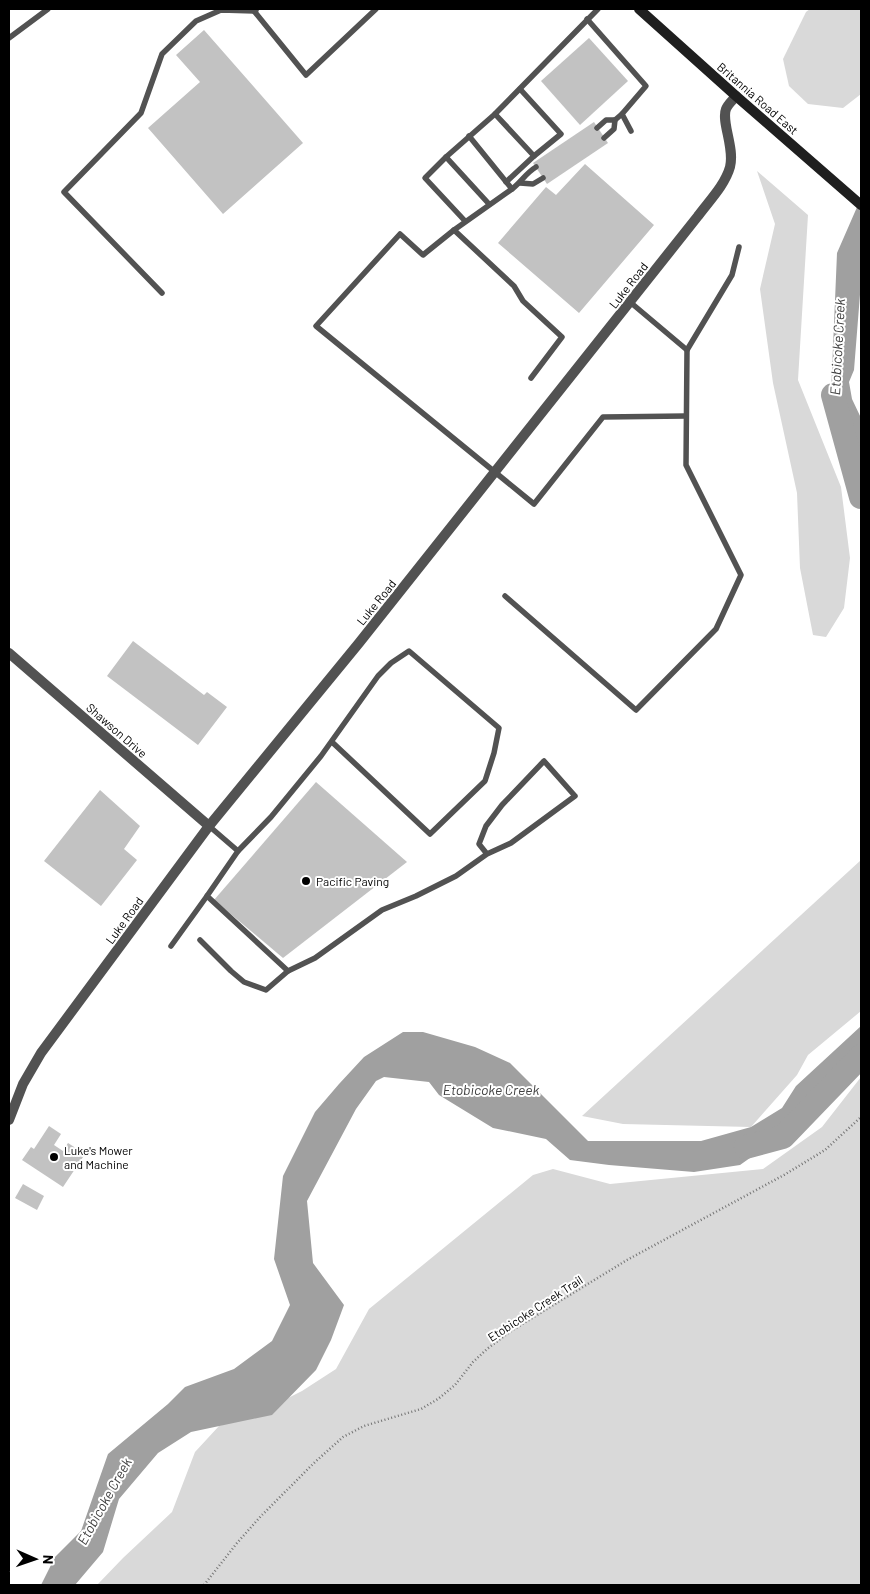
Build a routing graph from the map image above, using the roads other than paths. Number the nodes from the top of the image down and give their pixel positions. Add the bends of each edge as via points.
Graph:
1 (48, 9) edge
2 (376, 9) edge
3 (598, 9) edge
4 (639, 9) edge
5 (255, 10) edge
6 (585, 22) junction
7 (9, 38) edge
8 (520, 89) junction
9 (736, 96) junction
10 (495, 114) junction
11 (622, 114) junction
12 (615, 120) junction
13 (597, 128) dead end
14 (631, 131) dead end
15 (469, 136) junction
16 (604, 138) dead end
17 (534, 156) junction
18 (446, 157) junction
19 (536, 167) dead end
20 (543, 178) dead end
21 (506, 182) junction
22 (520, 183) junction
23 (512, 189) junction
24 (489, 204) junction
25 (861, 205) edge
26 (465, 221) junction
27 (454, 230) junction
28 (739, 247) dead end
29 (162, 293) dead end
30 (630, 302) junction
31 (687, 350) junction
32 (531, 378) dead end
33 (686, 416) junction
34 (496, 472) junction
35 (505, 596) dead end
36 (9, 652) edge
37 (332, 742) junction
38 (209, 826) junction
39 (238, 851) junction
40 (487, 854) junction
41 (207, 896) junction
42 (200, 940) dead end
43 (171, 946) dead end
44 (288, 971) junction
45 (9, 1120) edge

1 - 7 lane
2 - 5 lane via 306,75
3 - 6 lane
4 - 9 street, Britannia Road East
5 - 29 lane via 221,10 196,21 162,54 141,113 64,192
6 - 8 lane
6 - 11 lane via 646,86
8 - 10 lane
8 - 17 lane via 561,134
9 - 25 street, Britannia Road East
9 - 30 street, Luke Road via 725,114 732,156 725,178
10 - 15 lane
10 - 17 lane
11 - 12 lane
11 - 14 lane
12 - 13 lane via 606,120
12 - 16 lane via 614,129
15 - 18 lane
15 - 21 lane
17 - 21 lane
18 - 24 lane
18 - 26 lane via 425,178
19 - 22 lane
20 - 22 lane via 533,184
21 - 23 lane
22 - 23 lane
23 - 24 lane
24 - 26 lane
26 - 27 lane
27 - 32 lane via 562,337
27 - 34 lane via 423,255 400,234 316,326
28 - 31 lane via 732,276
30 - 31 lane
30 - 34 street, Luke Road
31 - 33 lane
33 - 34 lane via 603,417 534,504
33 - 35 lane via 686,465 741,575 716,629 636,710
34 - 38 street, Luke Road
36 - 38 street, Shawson Drive
37 - 37 lane via 378,676 409,651 498,728 485,781 430,834
37 - 39 lane via 271,817
38 - 39 lane
38 - 45 street, Luke Road via 41,1054 23,1084
39 - 41 lane
40 - 40 lane via 511,843 575,796 544,761 486,826 479,844
40 - 44 lane via 456,876 382,910 315,958
41 - 43 lane
41 - 44 lane
42 - 44 lane via 244,982 266,990

